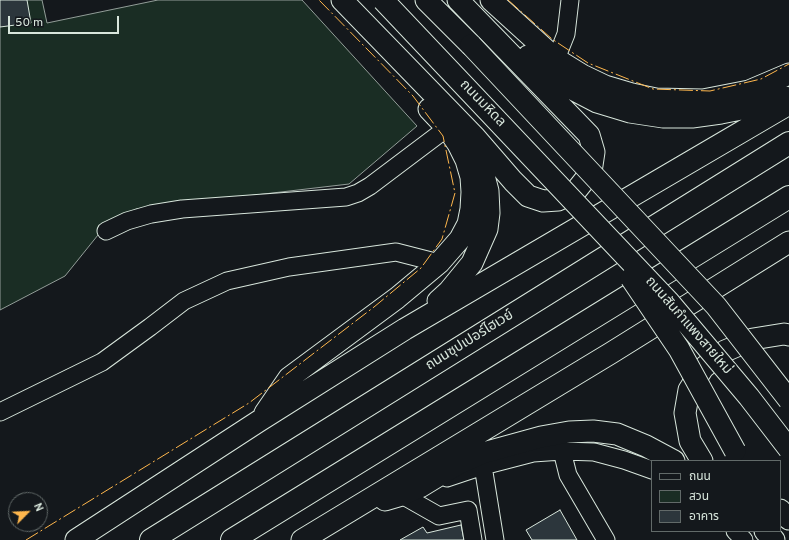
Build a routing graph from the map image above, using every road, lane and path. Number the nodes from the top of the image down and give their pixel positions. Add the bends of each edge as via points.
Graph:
1 (342, 0) edge
2 (383, 0) edge
3 (426, 0) edge
4 (459, 0) edge
5 (491, 0) edge
6 (570, 0) edge
7 (362, 21) junction
8 (556, 59) junction
9 (789, 74) edge
10 (423, 84) junction
11 (789, 96) edge
12 (789, 104) edge
13 (447, 128) junction
14 (789, 143) edge
15 (789, 197) edge
16 (581, 208) junction
17 (106, 231) dead end
18 (789, 242) edge
19 (789, 246) edge
20 (756, 262) junction
21 (439, 263) junction
22 (716, 306) junction
23 (405, 329) junction
24 (789, 335) edge
25 (789, 378) edge
26 (789, 400) edge
27 (0, 412) edge
28 (259, 421) junction
29 (789, 449) edge
30 (562, 451) junction
31 (672, 460) edge
32 (701, 460) edge
33 (741, 460) edge
34 (483, 466) junction
35 (651, 470) edge
36 (411, 491) junction
37 (352, 509) junction
38 (781, 511) edge
39 (789, 519) edge
40 (736, 532) edge
41 (766, 532) edge
42 (76, 540) edge
43 (151, 540) edge
44 (232, 540) edge
45 (302, 540) edge
46 (473, 540) edge
47 (495, 540) edge
48 (606, 540) edge
49 (744, 540) edge
50 (774, 540) edge

1 - 7 main road
2 - 16 main road, ถนนมหิดล, bridge
3 - 22 main road, bridge
4 - 10 main road via 589,135 594,152 591,172 575,192 558,200 542,201 528,196
4 - 11 main road via 572,89 597,102 630,112 663,117 692,117 762,105
5 - 8 main road
6 - 8 street via 566,34
7 - 10 main road
7 - 13 main road via 380,55
8 - 9 main road via 605,86 656,99 680,101 703,100 749,91
10 - 23 main road via 464,135 475,153 488,191 489,213 487,229 472,263 449,291
12 - 23 main road
13 - 17 street via 358,193 182,209 151,214
13 - 21 main road via 466,160 472,192 468,224 460,239
14 - 43 highway, ถนนซุปเปอร์ไฮเวย์
15 - 44 highway
16 - 29 main road, ถนนสันกำแพงสายใหม่, bridge via 669,302
16 - 33 main road, bridge via 679,349
18 - 20 main road
19 - 20 main road
20 - 37 main road via 611,353
21 - 27 street via 396,252 289,267 227,281 184,301 102,362
21 - 28 main road via 289,378
22 - 25 main road, bridge
22 - 26 main road, bridge
23 - 28 main road
24 - 32 main road via 753,339 725,351 703,368 689,390 685,413 690,441
28 - 42 main road
30 - 34 street via 533,454
30 - 35 street via 594,452
30 - 48 street via 568,474
31 - 36 main road via 617,434 594,431 569,432 483,453
34 - 36 street
34 - 47 street
36 - 37 main road
36 - 46 street via 439,516 468,510
37 - 45 main road
38 - 39 main road
40 - 49 street
41 - 50 main road

